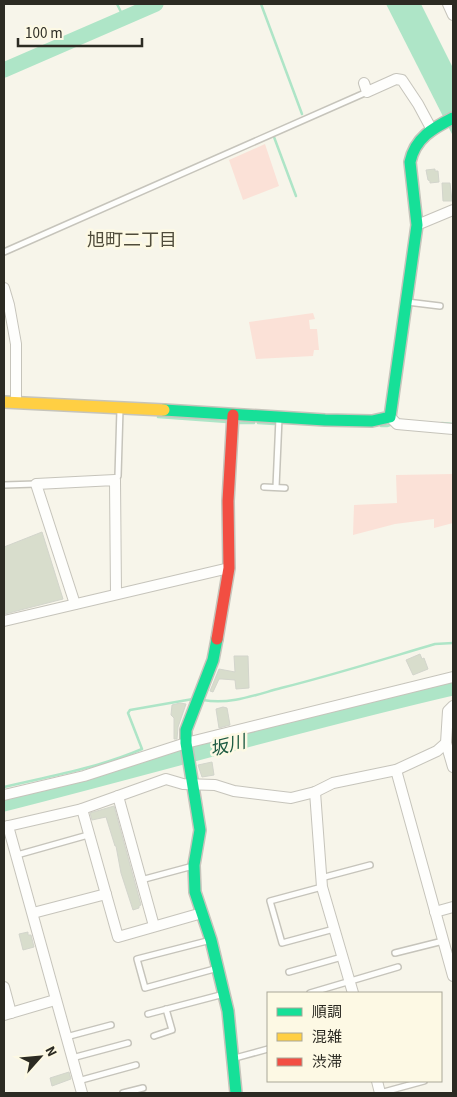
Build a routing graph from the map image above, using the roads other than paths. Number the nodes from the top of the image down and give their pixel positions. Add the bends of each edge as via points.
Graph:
1 (448, 4) edge
2 (453, 15) edge
3 (365, 87) joint
4 (453, 118) edge
5 (434, 129) junction
6 (453, 210) edge
7 (417, 225) junction
8 (4, 252) edge
9 (4, 288) edge
10 (406, 302) junction
11 (440, 306) dead end
12 (4, 402) edge
13 (16, 403) junction
14 (120, 408) junction
15 (233, 415) junction
16 (390, 417) junction
17 (279, 418) junction
18 (453, 429) edge
19 (115, 480) junction
20 (36, 484) junction
21 (4, 485) edge
22 (264, 487) dead end
23 (276, 487) junction
24 (285, 488) dead end
25 (229, 568) junction
26 (116, 594) junction
27 (75, 604) junction
28 (4, 621) edge
29 (453, 677) edge
30 (453, 706) edge
31 (446, 743) junction
32 (187, 744) junction
33 (453, 767) edge
34 (396, 770) junction
35 (194, 786) junction
36 (315, 792) junction
37 (4, 795) edge
38 (118, 796) junction
39 (82, 810) junction
40 (6, 827) edge
41 (88, 835) junction
42 (17, 855) junction
43 (370, 865) dead end
44 (194, 866) junction
45 (141, 880) junction
46 (321, 883) junction
47 (106, 894) junction
48 (453, 907) edge
49 (435, 912) junction
50 (33, 913) junction
51 (202, 913) junction
52 (154, 926) junction
53 (334, 928) junction
54 (211, 940) junction
55 (443, 941) junction
56 (395, 953) dead end
57 (342, 956) junction
58 (218, 968) junction
59 (398, 968) dead end
60 (289, 972) dead end
61 (453, 976) edge
62 (350, 982) junction
63 (4, 987) edge
64 (314, 992) edge
65 (353, 992) edge
66 (224, 993) junction
67 (55, 1000) junction
68 (166, 1009) junction
69 (7, 1014) edge
70 (148, 1014) dead end
71 (111, 1025) dead end
72 (154, 1036) dead end
73 (66, 1037) junction
74 (128, 1044) dead end
75 (267, 1049) edge
76 (232, 1058) junction
77 (72, 1059) junction
78 (136, 1065) dead end
79 (78, 1081) junction
80 (420, 1082) edge
81 (143, 1088) dead end
82 (82, 1093) edge
83 (123, 1093) edge
84 (236, 1093) edge
85 (380, 1093) edge

1 - 2 street
3 - 5 street via 402,80
3 - 8 lane
4 - 5 street
5 - 7 street via 417,142 411,154
6 - 7 street
7 - 10 street
9 - 13 street via 16,344
10 - 11 lane
10 - 16 street
12 - 13 street
13 - 14 street
14 - 15 street
14 - 19 lane via 118,476
15 - 17 street
15 - 25 street via 228,501
16 - 17 street via 372,421
16 - 18 street via 397,424
17 - 23 lane
19 - 20 street
19 - 26 street
20 - 21 lane
20 - 27 street
22 - 23 lane
23 - 24 lane
25 - 26 street
25 - 32 street via 213,660 186,730
26 - 27 street
27 - 28 street
29 - 32 street
30 - 31 street via 448,711
31 - 33 street
31 - 34 street via 437,751
32 - 35 street
32 - 37 street via 84,776
34 - 36 street via 333,782
34 - 49 street
35 - 36 street via 215,785 234,791 292,798
35 - 38 street via 166,778
35 - 44 street via 200,830
36 - 46 street
38 - 39 street
38 - 45 street
39 - 40 street
39 - 41 street
40 - 42 street
41 - 42 lane
41 - 47 street
42 - 50 street
43 - 46 lane
44 - 45 lane
44 - 51 street via 195,892
45 - 52 street
46 - 53 street
46 - 53 lane via 270,901 279,935 282,943
47 - 50 street
47 - 52 street via 118,936
48 - 49 street
49 - 55 street
50 - 67 street
51 - 52 street
51 - 54 street
53 - 57 street
54 - 58 street
54 - 58 lane via 137,959 145,988
55 - 56 lane
55 - 61 street
57 - 60 lane
57 - 62 street
58 - 66 street
59 - 62 lane
62 - 64 lane
62 - 65 street
63 - 69 street
66 - 68 lane
66 - 76 street
67 - 69 street
67 - 73 street
68 - 70 lane
68 - 72 lane via 172,1030
71 - 73 lane
73 - 77 street
74 - 77 lane
75 - 76 lane
76 - 84 street
77 - 79 street
78 - 79 lane
79 - 82 street
80 - 85 lane
81 - 83 lane

